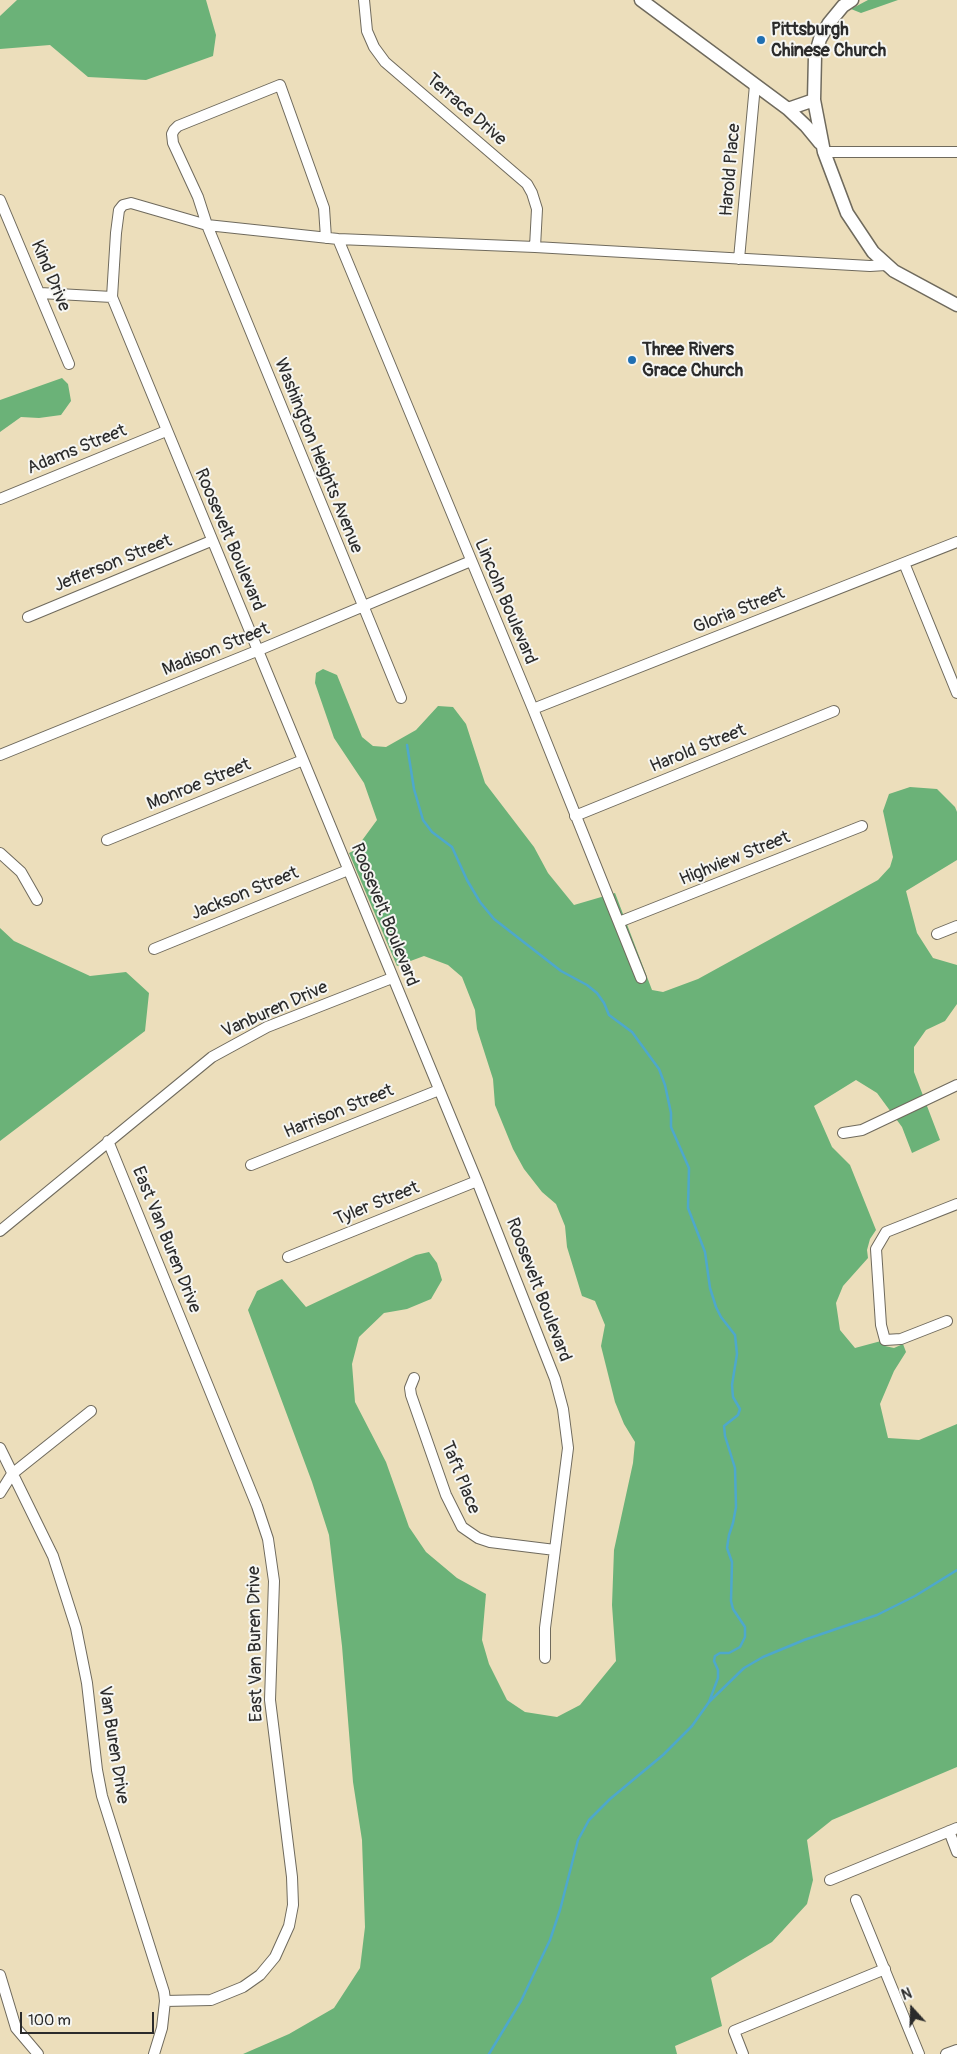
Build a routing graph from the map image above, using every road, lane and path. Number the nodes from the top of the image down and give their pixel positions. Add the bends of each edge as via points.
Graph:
1 (364, 0) edge
2 (641, 0) edge
3 (852, 0) edge
4 (755, 84) junction
5 (814, 100) junction
6 (788, 109) junction
7 (824, 152) junction
8 (957, 152) edge
9 (0, 200) edge
10 (207, 225) junction
11 (326, 238) junction
12 (338, 239) junction
13 (535, 247) junction
14 (739, 259) junction
15 (882, 261) junction
16 (40, 293) junction
17 (112, 298) junction
18 (957, 305) edge
19 (69, 364) dead end
20 (166, 431) junction
21 (0, 499) edge
22 (211, 541) junction
23 (957, 542) edge
24 (470, 561) junction
25 (904, 563) junction
26 (362, 607) junction
27 (28, 617) dead end
28 (258, 650) junction
29 (957, 693) edge
30 (401, 698) dead end
31 (533, 709) junction
32 (834, 711) dead end
33 (0, 755) edge
34 (303, 760) junction
35 (575, 816) junction
36 (862, 826) dead end
37 (107, 840) dead end
38 (0, 853) edge
39 (348, 870) junction
40 (37, 900) dead end
41 (619, 922) junction
42 (957, 926) edge
43 (937, 934) dead end
44 (154, 949) dead end
45 (392, 978) junction
46 (641, 978) dead end
47 (957, 1085) edge
48 (439, 1090) junction
49 (843, 1133) dead end
50 (108, 1141) junction
51 (251, 1165) dead end
52 (477, 1181) junction
53 (957, 1204) edge
54 (0, 1231) edge
55 (288, 1257) dead end
56 (947, 1321) dead end
57 (414, 1378) dead end
58 (91, 1411) dead end
59 (0, 1448) edge
60 (12, 1474) junction
61 (0, 1493) edge
62 (555, 1550) junction
63 (545, 1658) dead end
64 (953, 1830) edge
65 (957, 1852) edge
66 (830, 1880) dead end
67 (856, 1900) dead end
68 (885, 1969) junction
69 (0, 1975) edge
70 (165, 2001) junction
71 (957, 2050) edge
72 (38, 2054) edge
73 (154, 2054) edge
74 (743, 2054) edge
75 (919, 2054) edge
76 (946, 2054) edge

1 - 13 street, Terrace Drive via 370,39 385,62 527,184 537,209
2 - 4 street
3 - 5 street via 834,17 820,39 814,66
4 - 6 street
4 - 14 street, Harold Place
5 - 6 street
5 - 7 street
6 - 7 street via 812,132
7 - 8 street
7 - 15 street via 848,213 867,245
9 - 16 street, Kind Drive
10 - 11 street
10 - 11 street, Washington Heights Avenue via 173,143 174,130 280,85 324,208
10 - 17 street, Roosevelt Boulevard via 131,203 123,205 118,216
10 - 26 street, Washington Heights Avenue
11 - 12 street
12 - 13 street
12 - 24 street, Lincoln Boulevard
13 - 14 street
14 - 15 street via 870,266
15 - 18 street via 902,276
16 - 17 street
16 - 19 street, Kind Drive
17 - 20 street, Roosevelt Boulevard
20 - 21 street, Adams Street
20 - 22 street, Roosevelt Boulevard
22 - 27 street, Jefferson Street
22 - 28 street, Roosevelt Boulevard
23 - 25 street, Gloria Street
24 - 26 street, Madison Street
24 - 31 street, Lincoln Boulevard
25 - 29 street
25 - 31 street, Gloria Street
26 - 28 street, Madison Street
26 - 30 street, Washington Heights Avenue
28 - 33 street, Madison Street
28 - 34 street, Roosevelt Boulevard
31 - 35 street, Lincoln Boulevard
32 - 35 street, Harold Street
34 - 37 street, Monroe Street
34 - 39 street, Roosevelt Boulevard
35 - 41 street, Lincoln Boulevard
36 - 41 street, Highview Street
38 - 40 street via 21,872
39 - 44 street, Jackson Street
39 - 45 street, Roosevelt Boulevard
41 - 46 street, Lincoln Boulevard
42 - 43 street
45 - 48 street, Roosevelt Boulevard
45 - 50 street, Vanburen Drive via 267,1027 236,1043 200,1066
47 - 49 street via 862,1130
48 - 51 street, Harrison Street
48 - 52 street, Roosevelt Boulevard
50 - 54 street
50 - 70 street, East Van Buren Drive via 257,1506 268,1539 274,1581 270,1700 292,1885 289,1926 275,1957 260,1975 243,1987 211,2000
52 - 55 street, Tyler Street
52 - 62 street, Roosevelt Boulevard via 564,1409 568,1448
53 - 56 street via 886,1232 876,1249 881,1325 885,1340 902,1339
57 - 62 street, Taft Place via 411,1395 446,1495 462,1527 490,1542
58 - 60 street
59 - 60 street, Van Buren Drive
60 - 61 street
60 - 70 street, Van Buren Drive via 47,1542 62,1580 87,1683 102,1796 156,1963
62 - 63 street, Roosevelt Boulevard via 545,1628
64 - 65 street
64 - 66 street
67 - 68 street
68 - 74 street via 734,2031
68 - 75 street
69 - 72 street via 16,2028
70 - 73 street, Van Buren Drive via 162,2028
71 - 76 street

